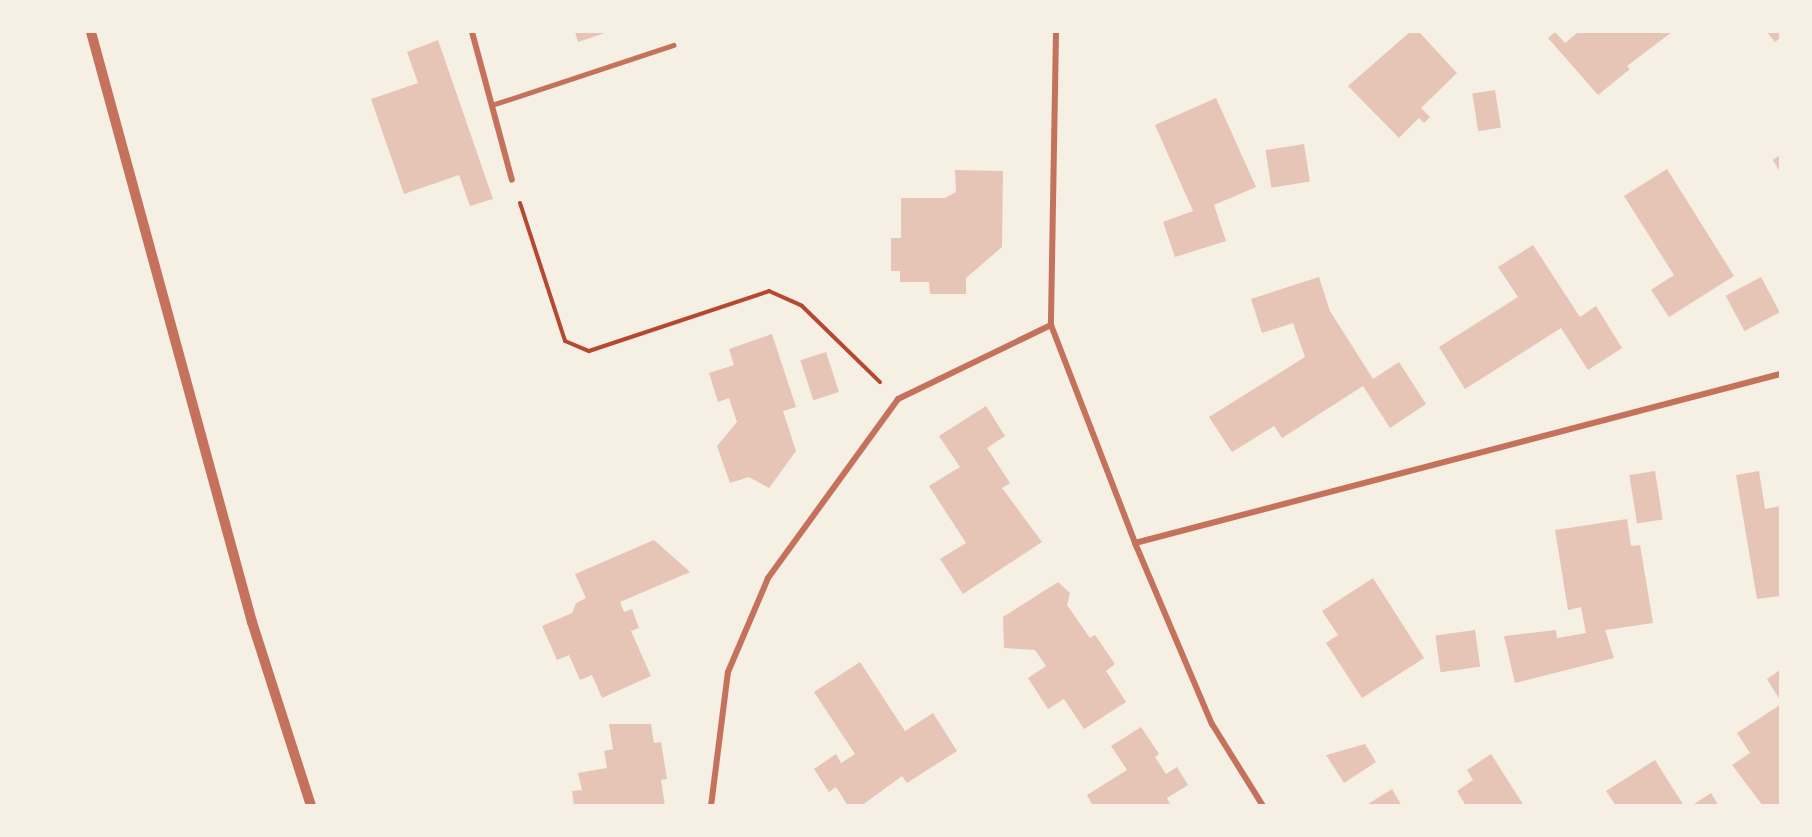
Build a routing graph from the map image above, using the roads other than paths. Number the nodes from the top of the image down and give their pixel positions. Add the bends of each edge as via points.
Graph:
1 (91, 32) edge
2 (472, 32) edge
3 (1056, 32) edge
4 (673, 45) dead end
5 (492, 105) junction
6 (512, 180) road end
7 (1051, 325) junction
8 (1780, 374) edge
9 (1135, 543) junction
10 (311, 806) edge
11 (711, 806) edge
12 (1263, 806) edge

1 - 10 street via 246,599
2 - 5 street
3 - 7 street
4 - 5 lane
5 - 6 street
7 - 9 street
7 - 11 street via 898,399 768,578 728,672
8 - 9 street
9 - 12 street via 1212,724

